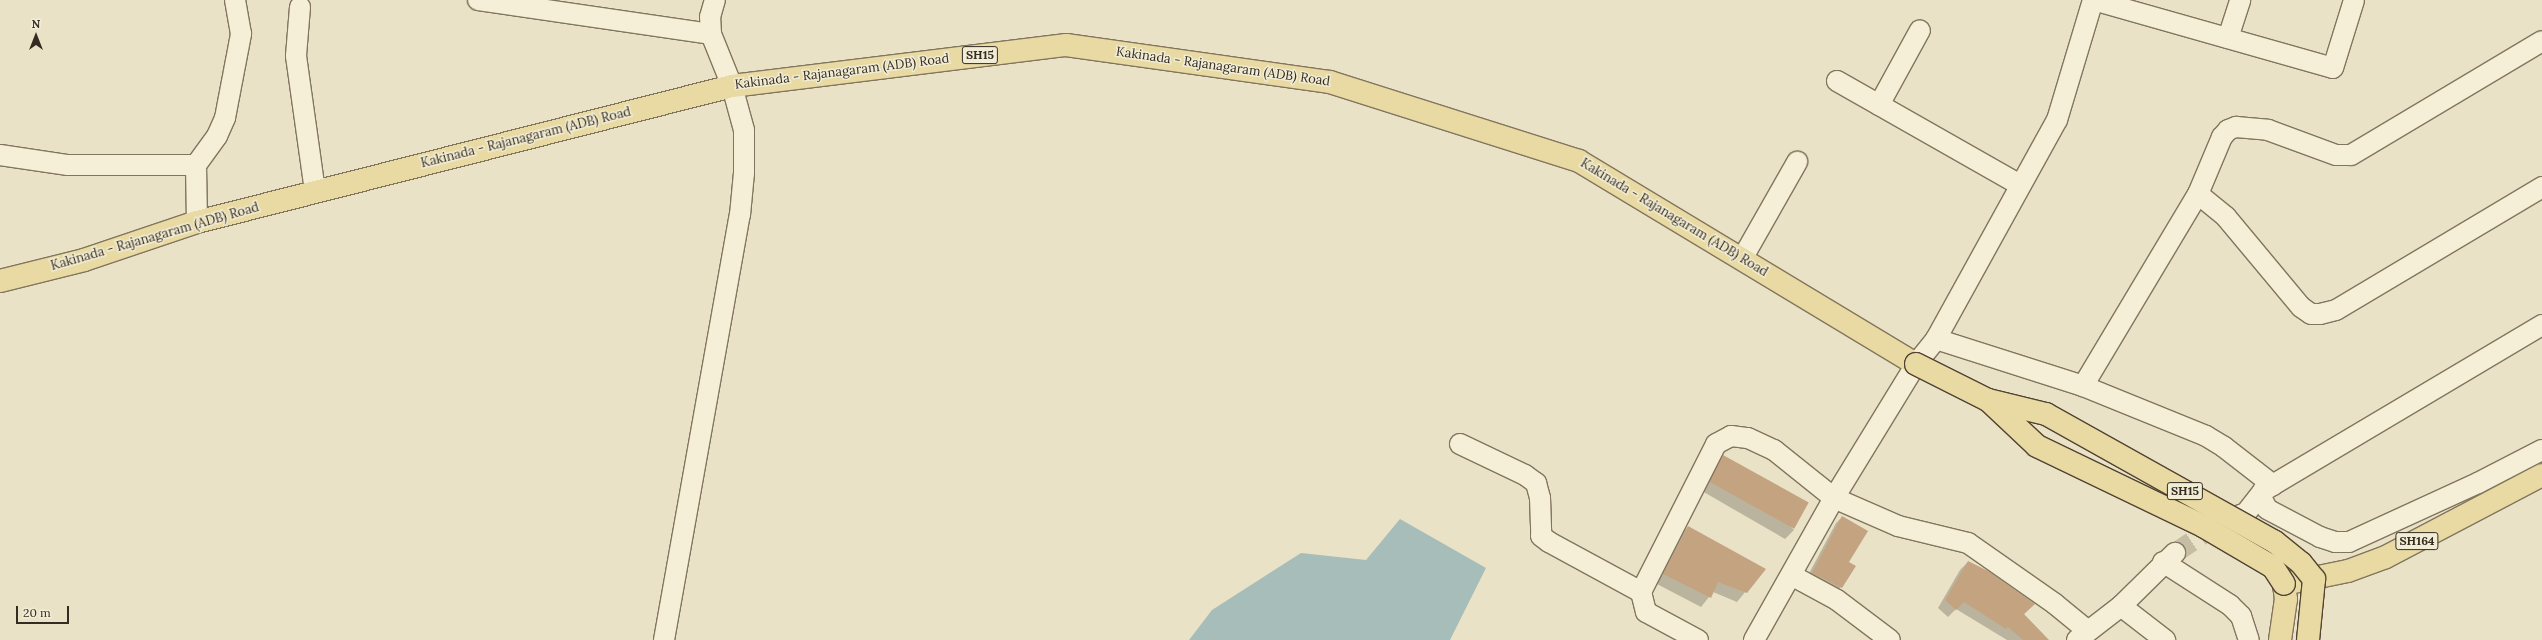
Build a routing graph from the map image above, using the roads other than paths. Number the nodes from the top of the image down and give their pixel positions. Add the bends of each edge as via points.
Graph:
1 (235, 0) edge
2 (478, 0) edge
3 (715, 0) edge
4 (2093, 0) edge
5 (2240, 0) edge
6 (2354, 0) edge
7 (300, 7) dead end
8 (1920, 30) dead end
9 (711, 34) junction
10 (2228, 38) junction
11 (2542, 41) edge
12 (1837, 81) dead end
13 (732, 86) junction
14 (1879, 105) junction
15 (0, 155) edge
16 (1797, 162) dead end
17 (196, 165) junction
18 (2020, 185) junction
19 (2542, 187) edge
20 (315, 192) junction
21 (2198, 194) junction
22 (197, 222) junction
23 (1742, 259) junction
24 (0, 281) edge
25 (2542, 325) edge
26 (1936, 338) junction
27 (1916, 364) junction
28 (2083, 386) junction
29 (1988, 400) junction
30 (1460, 444) dead end
31 (2542, 450) edge
32 (2542, 475) edge
33 (2268, 488) junction
34 (1834, 498) junction
35 (2222, 521) tunnel mouth
36 (1791, 575) junction
37 (2314, 579) junction
38 (2284, 584) junction
39 (1641, 592) junction
40 (2121, 606) junction
41 (2083, 635) edge
42 (664, 640) edge
43 (1698, 640) edge
44 (1754, 640) edge
45 (1890, 640) edge
46 (2165, 640) edge
47 (2249, 640) edge
48 (2280, 640) edge
49 (2308, 640) edge

1 - 17 street via 241,34 225,118 217,136
2 - 9 street
3 - 9 street via 710,17
4 - 10 street
4 - 18 street via 2061,109
5 - 10 street
6 - 10 street via 2333,68
7 - 20 street via 296,56
8 - 14 street
9 - 13 street
11 - 21 street via 2351,155 2344,156 2284,134 2236,127 2222,137
12 - 14 street
13 - 20 main road, Kakinada - Rajanagaram (ADB) Road / SH15
13 - 23 main road, Kakinada - Rajanagaram (ADB) Road / SH15 via 1066,45 1330,82 1579,161
13 - 42 street via 744,130 744,173 740,215
14 - 18 street
15 - 17 street via 68,165
16 - 23 street
17 - 22 street
18 - 26 street
19 - 21 street via 2336,310 2320,314 2311,314 2301,307 2226,217
20 - 22 main road, Kakinada - Rajanagaram (ADB) Road / SH15
21 - 28 street
22 - 24 main road, Kakinada - Rajanagaram (ADB) Road / SH15 via 84,260
23 - 27 main road, Kakinada - Rajanagaram (ADB) Road / SH15
25 - 33 street
26 - 27 street
26 - 28 street
27 - 29 main road, Kakinada - Rajanagaram (ADB) Road / SH15, bridge
27 - 34 street
28 - 33 street via 2206,436 2224,447
29 - 37 main road, SH15, bridge via 2046,414 2275,542 2302,563
29 - 38 main road, Kakinada - Rajanagaram (ADB) Road / SH15, bridge via 2038,446 2203,526 2273,567
30 - 39 street via 1525,475 1536,483 1540,498 1541,536
31 - 33 street via 2478,483 2349,542 2334,542 2320,537 2267,509 2261,497
32 - 37 main road, SH164 via 2386,557
33 - 35 street via 2246,514
34 - 36 street
34 - 39 street via 1774,450 1748,438 1730,436 1716,444
34 - 41 street via 1898,526 1968,543 2049,599
36 - 44 street
36 - 45 street via 1837,600
37 - 38 main road, SH164
37 - 49 main road, bridge
38 - 48 main road, Kakinada - Rajanagaram (ADB) Road / SH15 via 2286,599
39 - 43 street via 1646,612
40 - 41 street
40 - 46 street
40 - 47 street via 2169,558 2241,616

